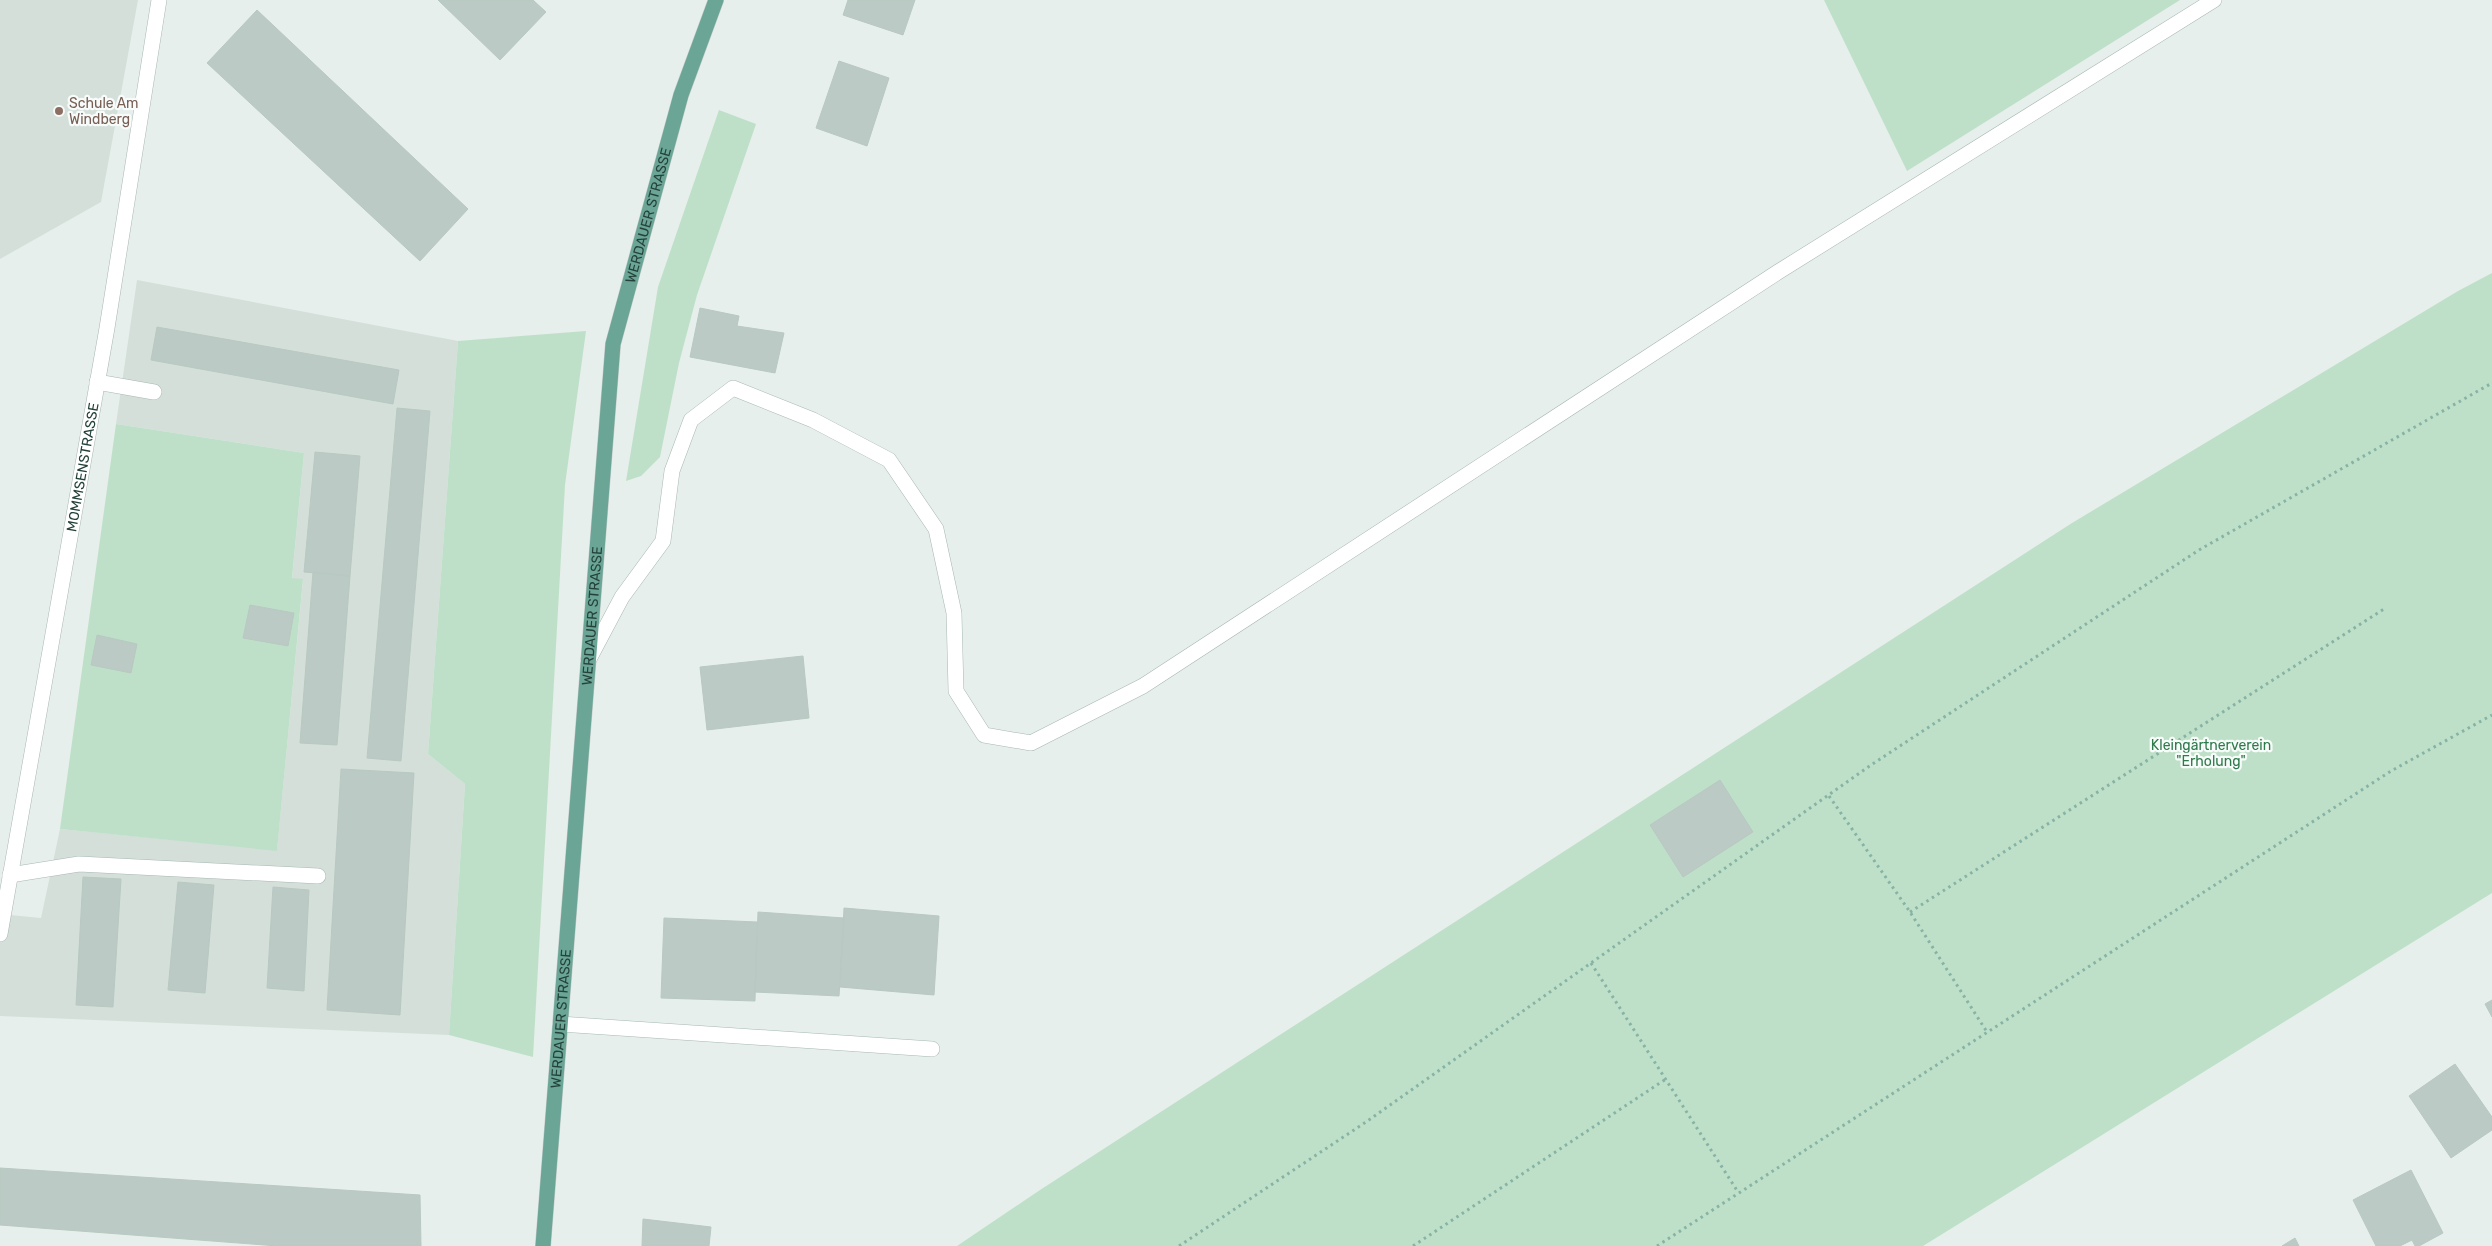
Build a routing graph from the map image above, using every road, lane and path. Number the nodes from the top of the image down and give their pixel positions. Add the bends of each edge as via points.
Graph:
1 (159, 0) edge
2 (716, 0) edge
3 (2214, 0) edge
4 (97, 382) junction
5 (2492, 383) edge
6 (154, 392) dead end
7 (2384, 609) dead end
8 (588, 662) junction
9 (2492, 714) edge
10 (1829, 796) junction
11 (10, 875) junction
12 (318, 876) dead end
13 (1910, 912) junction
14 (0, 934) edge
15 (1591, 963) junction
16 (560, 1024) junction
17 (1987, 1032) junction
18 (932, 1049) dead end
19 (1666, 1079) junction
20 (1738, 1192) junction
21 (543, 1246) edge
22 (1179, 1246) edge
23 (1413, 1246) edge
24 (1657, 1246) edge

1 - 4 street, MOMMSENSTRASSE
2 - 8 main road, WERDAUER STRASSE via 682,96 613,344
3 - 8 street via 1778,272 1143,686 1031,743 984,735 956,691 954,613 936,529 890,460 814,420 733,388 691,420 672,471 663,541 622,597
4 - 6 street
4 - 11 street, MOMMSENSTRASSE
5 - 10 path via 2198,550
7 - 13 path
8 - 16 main road, WERDAUER STRASSE
9 - 17 path via 2391,771
10 - 13 path
10 - 15 path
11 - 12 street via 79,864
11 - 14 street, MOMMSENSTRASSE
13 - 17 path
15 - 19 path
15 - 22 path via 1366,1122
16 - 18 street
16 - 21 main road, WERDAUER STRASSE
17 - 20 path
19 - 20 path
19 - 23 path
20 - 24 path

